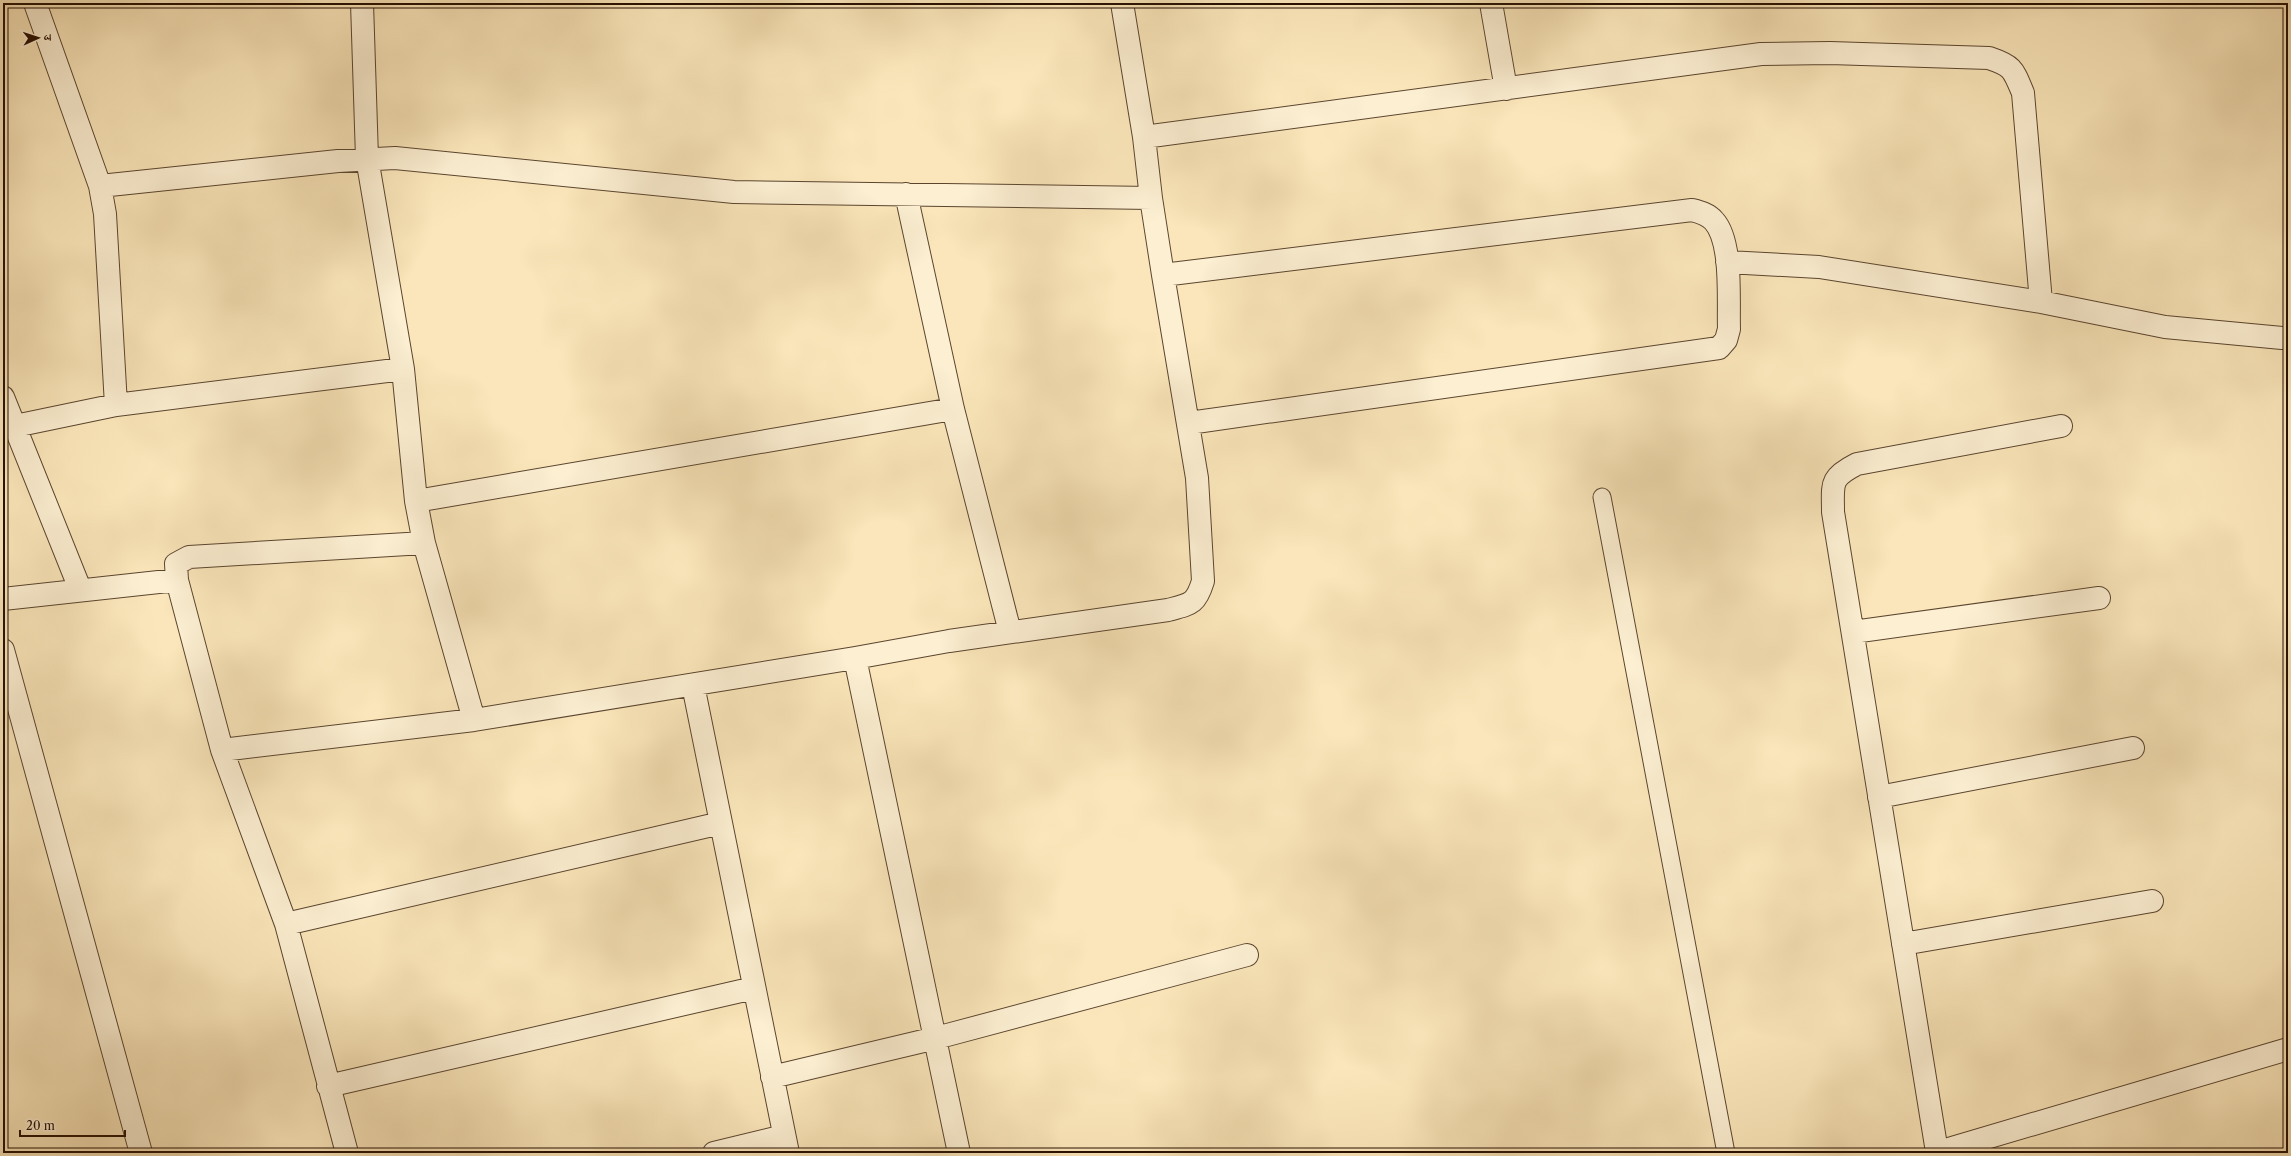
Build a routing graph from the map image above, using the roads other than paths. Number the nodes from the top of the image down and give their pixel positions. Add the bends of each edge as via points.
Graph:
1 (35, 3) edge
2 (362, 3) edge
3 (1122, 3) edge
4 (1491, 3) edge
5 (1506, 89) junction
6 (1144, 136) junction
7 (367, 158) junction
8 (100, 186) junction
9 (906, 194) junction
10 (1151, 198) junction
11 (1727, 262) junction
12 (1163, 275) junction
13 (2041, 302) junction
14 (2282, 338) dead end
15 (403, 369) junction
16 (3, 397) edge
17 (116, 405) junction
18 (953, 410) junction
19 (1189, 423) junction
20 (15, 426) junction
21 (2061, 426) dead end
22 (1602, 496) dead end
23 (416, 500) junction
24 (424, 543) junction
25 (176, 580) junction
26 (80, 589) junction
27 (3, 598) edge
28 (2099, 598) dead end
29 (1010, 632) junction
30 (1853, 632) junction
31 (3, 650) edge
32 (855, 658) junction
33 (693, 685) junction
34 (474, 720) junction
35 (2133, 748) dead end
36 (222, 750) junction
37 (1879, 797) junction
38 (721, 823) junction
39 (2152, 901) dead end
40 (286, 924) junction
41 (1903, 944) junction
42 (1247, 954) dead end
43 (754, 988) junction
44 (936, 1038) junction
45 (2288, 1049) edge
46 (772, 1078) junction
47 (328, 1086) junction
48 (786, 1144) edge
49 (141, 1153) edge
50 (347, 1153) edge
51 (714, 1153) edge
52 (959, 1153) edge
53 (1726, 1153) edge
54 (1936, 1153) edge

1 - 8 street
2 - 7 street
3 - 6 street
4 - 5 street
5 - 6 street
5 - 13 street via 1761,54 1830,53 1989,58 2008,65 2016,75 2023,93
6 - 10 street
7 - 8 street
7 - 9 street via 395,158 734,192
7 - 15 street
8 - 17 street via 105,214
9 - 10 street
9 - 18 street
10 - 12 street
11 - 12 street via 1722,235 1714,221 1704,213 1692,210
11 - 13 street via 1819,267
11 - 19 street via 1729,329 1726,340 1719,348
12 - 19 street
13 - 14 street via 2165,327
15 - 17 street
15 - 23 street
16 - 20 street
17 - 20 street
18 - 23 street
18 - 29 street
19 - 29 street via 1197,478 1203,581 1198,597 1185,606 1168,610
20 - 26 street
21 - 30 street via 1857,464 1840,472 1833,484 1833,512
22 - 53 lane
23 - 24 street
24 - 25 street via 189,557 176,564
24 - 34 street
25 - 26 street
25 - 36 street
26 - 27 street
28 - 30 street
29 - 32 street
30 - 37 street
31 - 49 street
32 - 33 street
32 - 44 street
33 - 34 street
33 - 38 street
34 - 36 street
35 - 37 street
36 - 40 street
37 - 41 street
38 - 40 street
38 - 43 street
39 - 41 street
40 - 47 street
41 - 54 street
42 - 44 street
43 - 46 street
43 - 47 street
44 - 46 street
44 - 52 street
45 - 54 street
46 - 48 street
47 - 50 street
48 - 51 street

